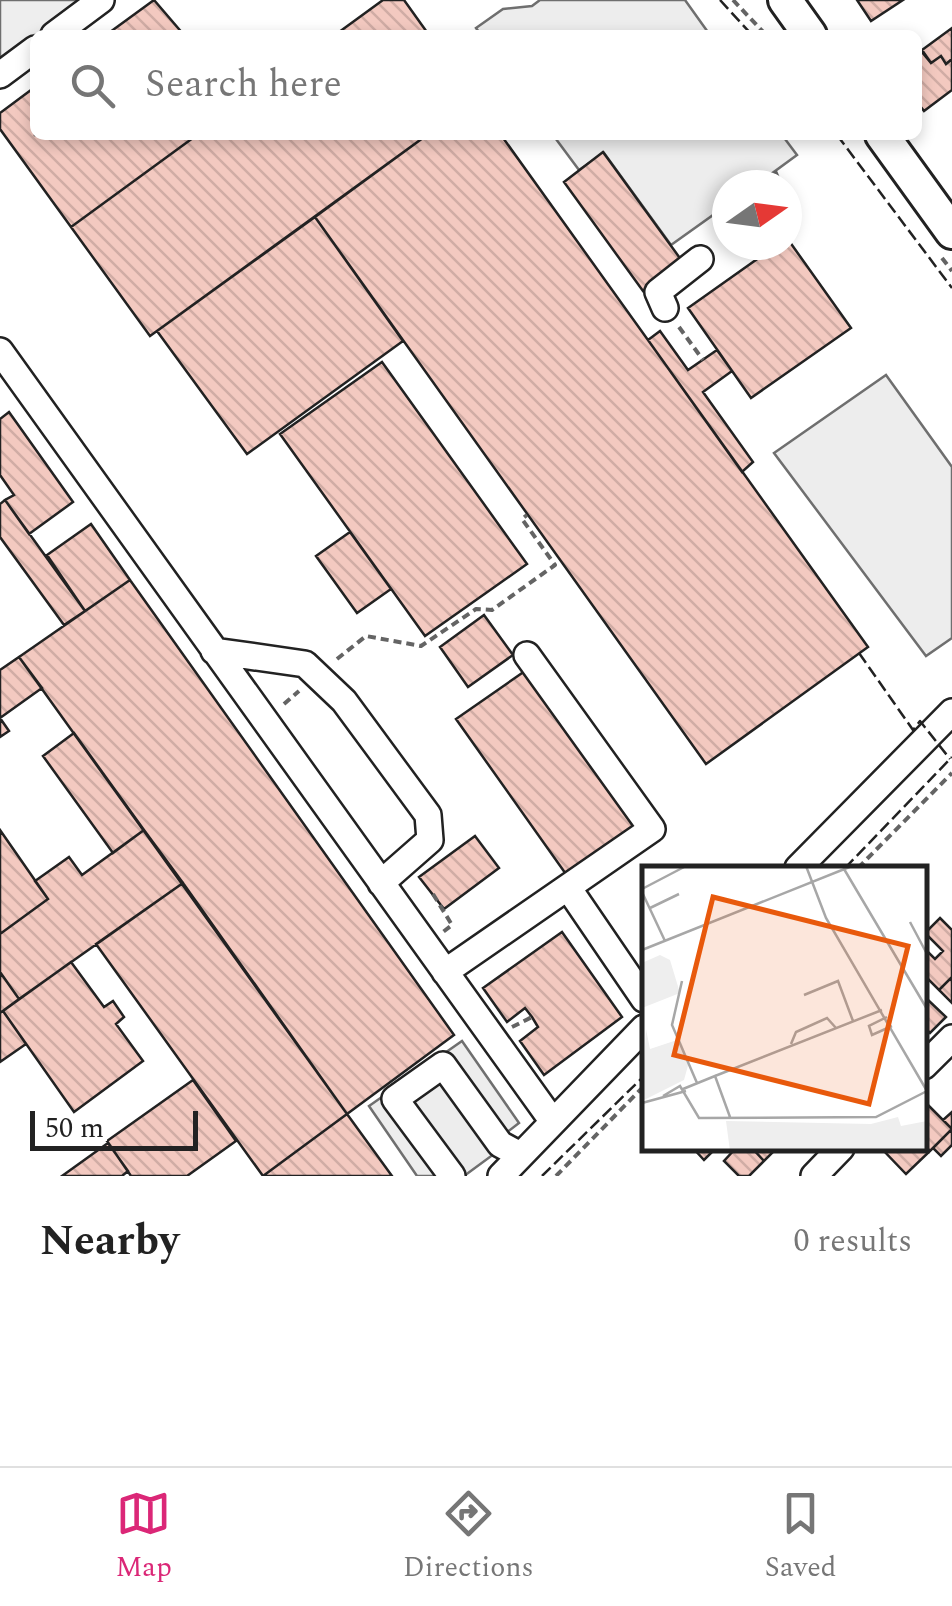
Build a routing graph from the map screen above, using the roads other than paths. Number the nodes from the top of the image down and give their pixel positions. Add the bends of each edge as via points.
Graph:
1 (101, 0) edge
2 (785, 0) edge
3 (61, 30) edge
4 (806, 30) edge
5 (30, 53) edge
6 (0, 75) edge
7 (886, 140) edge
8 (952, 232) edge
9 (700, 258) dead end
10 (665, 308) road end
11 (0, 351) edge
12 (214, 651) junction
13 (527, 655) dead end
14 (952, 712) edge
15 (800, 866) edge
16 (381, 884) junction
17 (569, 889) junction
18 (445, 972) junction
19 (642, 995) edge
20 (642, 1030) edge
21 (952, 1038) edge
22 (927, 1063) edge
23 (551, 1120) junction
24 (838, 1151) edge
25 (520, 1155) junction
26 (452, 1176) edge
27 (501, 1176) edge
28 (814, 1176) edge

1 - 3 street
2 - 4 main road
5 - 6 street
7 - 8 main road
9 - 10 street via 658,292
11 - 12 street
12 - 16 street
12 - 16 street via 306,664 344,700 428,815 430,840
13 - 17 street via 652,829
14 - 15 street
16 - 18 street
17 - 18 street
17 - 19 street
18 - 23 street
20 - 23 street
21 - 22 street
23 - 25 street
24 - 28 street
25 - 26 street via 500,1144 443,1065 395,1099
25 - 27 street

